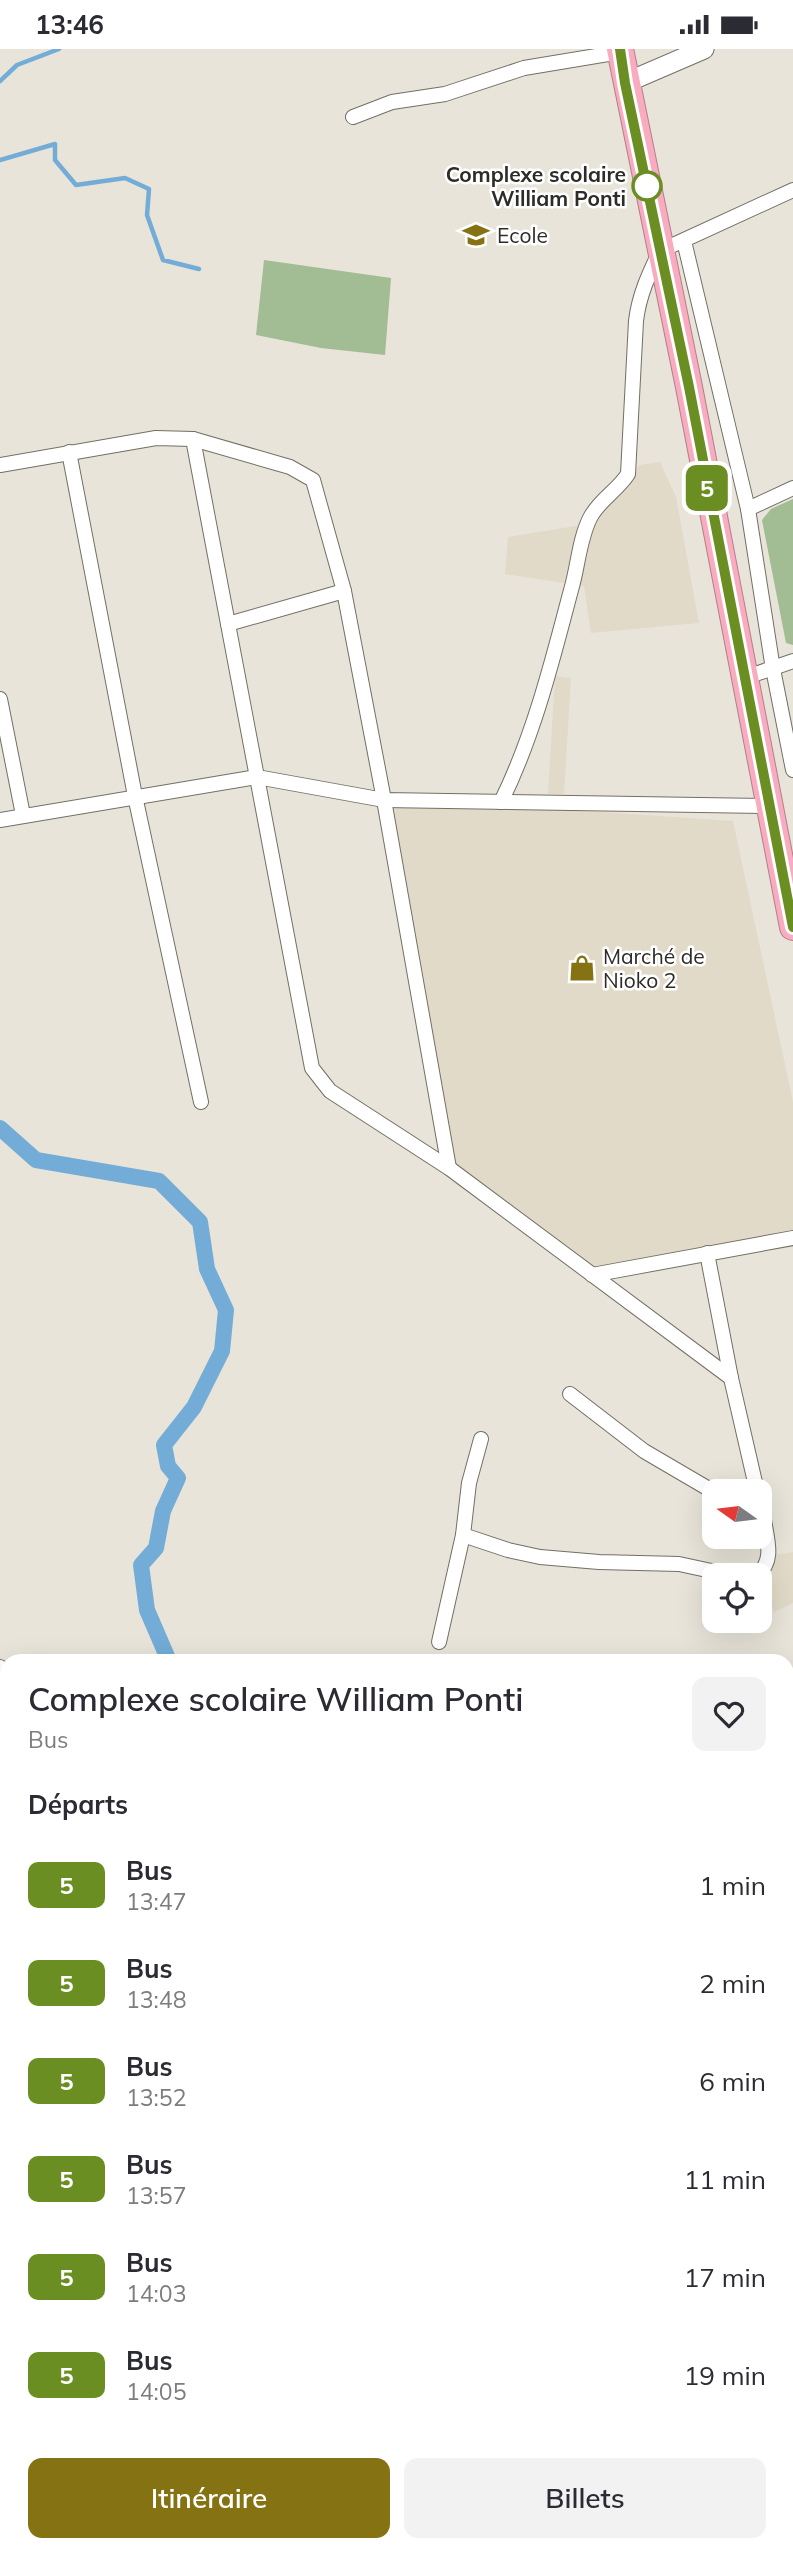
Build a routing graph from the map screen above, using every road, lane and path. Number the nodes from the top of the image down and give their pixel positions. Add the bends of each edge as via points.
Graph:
1 (704, 49) edge
2 (624, 50) edge
3 (625, 83) junction
4 (353, 117) dead end
5 (793, 190) edge
6 (672, 246) junction
7 (193, 439) junction
8 (69, 452) junction
9 (0, 465) edge
10 (793, 488) edge
11 (748, 509) junction
12 (344, 591) junction
13 (228, 624) junction
14 (793, 661) edge
15 (774, 669) junction
16 (744, 678) junction
17 (0, 699) edge
18 (793, 770) edge
19 (257, 777) junction
20 (135, 796) junction
21 (384, 800) junction
22 (501, 802) junction
23 (769, 806) junction
24 (23, 815) junction
25 (0, 820) edge
26 (793, 927) edge
27 (201, 1102) dead end
28 (449, 1168) junction
29 (793, 1238) edge
30 (707, 1253) junction
31 (592, 1275) junction
32 (731, 1378) junction
33 (570, 1394) dead end
34 (481, 1439) dead end
35 (754, 1479) edge
36 (702, 1485) edge
37 (463, 1535) junction
38 (702, 1569) edge
39 (439, 1642) dead end

1 - 3 street
2 - 3 highway
2 - 4 street via 445,94 392,102
3 - 6 highway
5 - 6 street
6 - 11 street
6 - 16 highway
6 - 22 street via 639,299 628,474 590,516 530,734
7 - 8 street via 156,438
7 - 12 street via 298,469 313,479
7 - 13 street
8 - 9 street
8 - 20 street
10 - 11 street
11 - 15 street
12 - 13 street
12 - 21 street
13 - 19 street
14 - 15 street
15 - 16 street
15 - 18 street
16 - 23 highway
17 - 24 street
19 - 20 street
19 - 21 street
19 - 28 street via 312,1068 343,1101
20 - 24 street
20 - 27 street
21 - 22 street
21 - 28 street
22 - 23 street
23 - 26 highway
24 - 25 street
28 - 31 street
29 - 30 street
30 - 31 street
30 - 32 street
31 - 32 street
32 - 35 street
33 - 36 street via 644,1451
34 - 37 street via 469,1483
37 - 38 street via 540,1556
37 - 39 street

